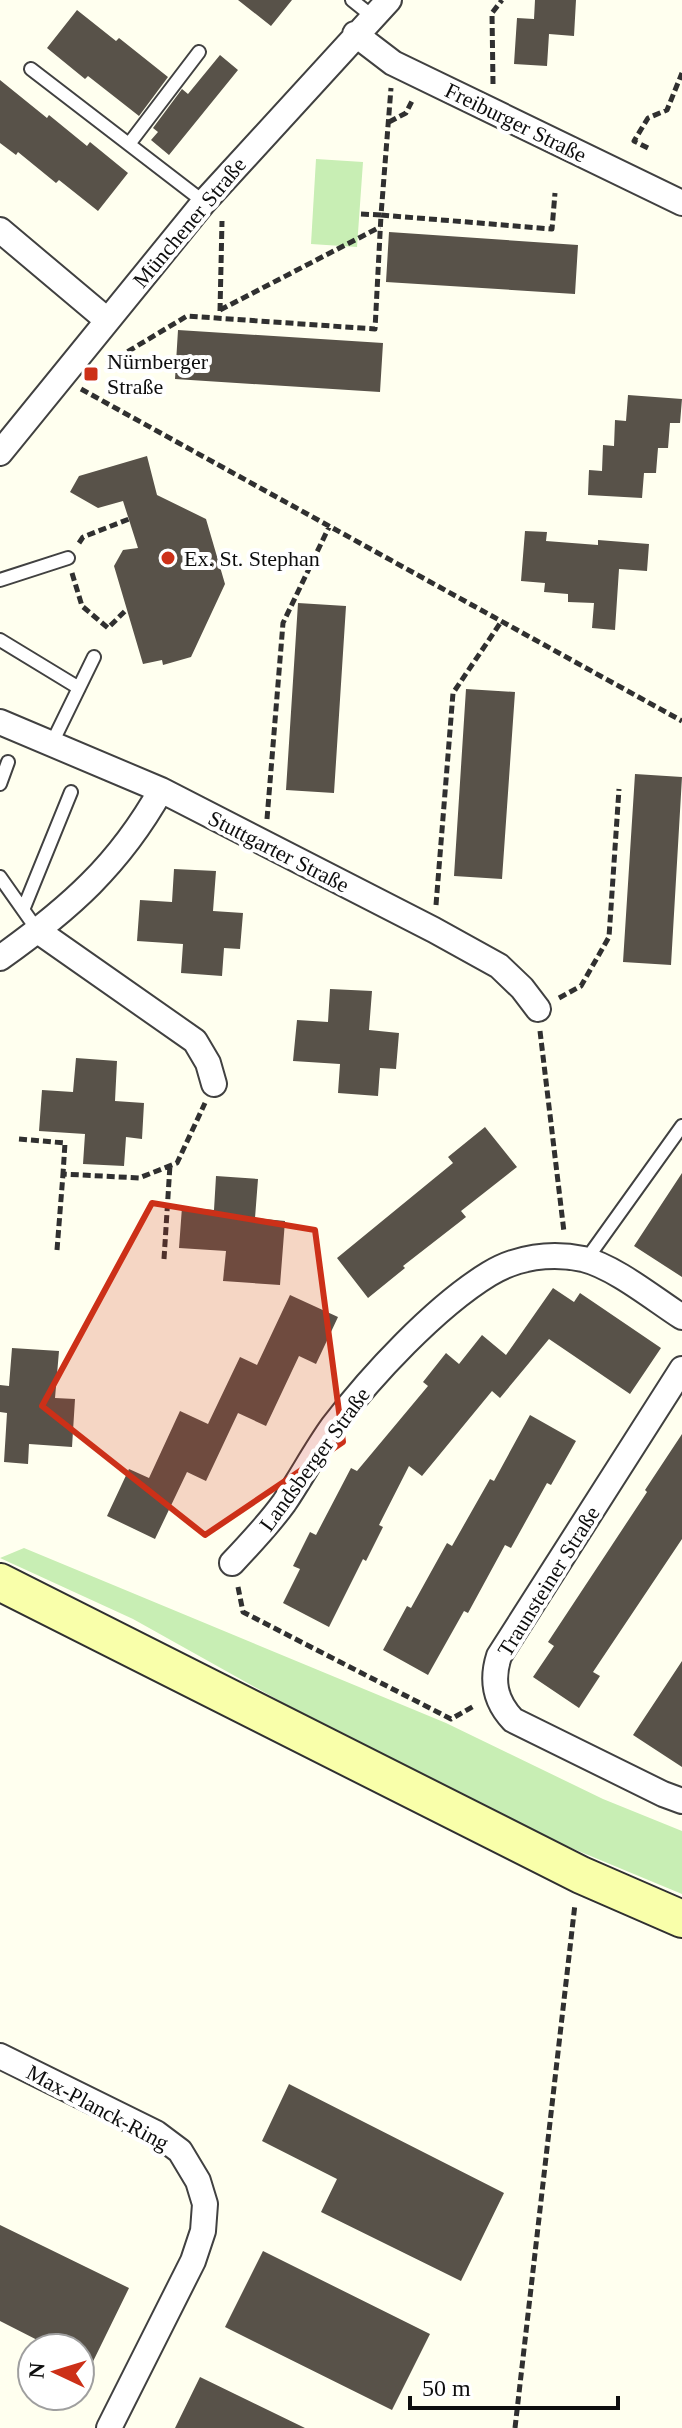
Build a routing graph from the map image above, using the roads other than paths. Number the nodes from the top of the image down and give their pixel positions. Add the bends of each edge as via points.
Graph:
1 (352, 0) edge
2 (381, 8) edge
3 (355, 34) junction
4 (199, 52) dead end
5 (31, 69) dead end
6 (129, 144) junction
7 (204, 202) junction
8 (682, 203) edge
9 (0, 230) edge
10 (107, 320) junction
11 (0, 453) edge
12 (68, 558) road end
13 (0, 580) edge
14 (0, 640) edge
15 (94, 657) dead end
16 (79, 688) junction
17 (0, 722) edge
18 (52, 743) junction
19 (8, 762) dead end
20 (0, 784) edge
21 (161, 790) junction
22 (71, 792) dead end
23 (0, 877) edge
24 (23, 910) junction
25 (38, 931) junction
26 (0, 958) edge
27 (538, 1009) road end
28 (214, 1084) road end
29 (682, 1126) edge
30 (577, 1258) junction
31 (682, 1317) edge
32 (682, 1369) edge
33 (232, 1563) road end
34 (0, 1582) edge
35 (682, 1801) edge
36 (682, 1919) edge
37 (0, 2056) edge
38 (109, 2428) edge

1 - 2 lane
2 - 3 street, Münchener Straße
3 - 7 street, Münchener Straße
3 - 8 street, Freiburger Straße via 393,63
4 - 6 lane
5 - 6 lane
6 - 7 lane
7 - 10 street, Münchener Straße
9 - 10 street
10 - 11 street, Münchener Straße
12 - 13 lane
14 - 16 lane
15 - 16 lane
16 - 18 lane
17 - 18 street, Stuttgarter Straße
18 - 21 street, Stuttgarter Straße
19 - 20 lane
21 - 25 street via 119,856
21 - 27 street, Stuttgarter Straße via 499,966
22 - 24 lane
23 - 24 lane
24 - 25 lane
25 - 26 street
25 - 28 street via 195,1041
29 - 30 lane
30 - 31 street via 607,1269
30 - 33 street, Landsberger Straße via 521,1261 491,1273 458,1296 383,1365 332,1427 284,1503
32 - 35 street, Traunsteiner Straße via 499,1656 494,1672 496,1693 513,1720
34 - 36 main road via 581,1875
37 - 38 street, Max-Planck-Ring via 156,2133 180,2151 205,2204 193,2261

